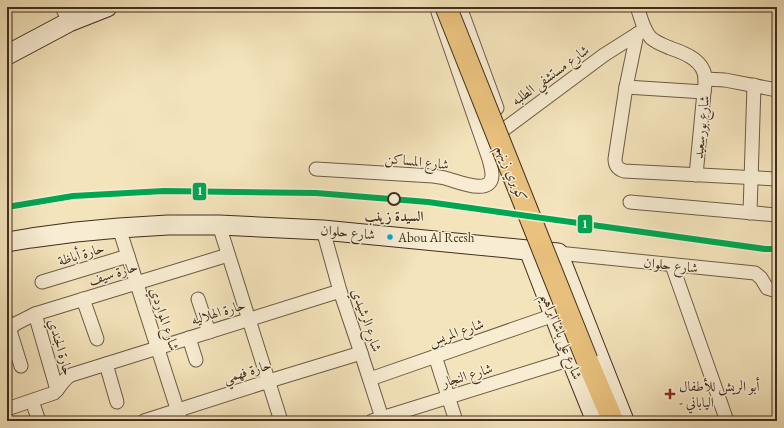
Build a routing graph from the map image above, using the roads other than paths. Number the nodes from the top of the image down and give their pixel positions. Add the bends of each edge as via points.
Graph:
1 (107, 7) edge
2 (436, 7) edge
3 (446, 7) edge
4 (460, 7) edge
5 (637, 7) edge
6 (66, 15) edge
7 (641, 31) junction
8 (7, 55) edge
9 (705, 85) junction
10 (754, 85) junction
11 (626, 87) junction
12 (777, 90) edge
13 (505, 128) junction
14 (489, 159) junction
15 (316, 169) dead end
16 (696, 175) junction
17 (751, 177) junction
18 (777, 179) edge
19 (630, 202) dead end
20 (750, 213) junction
21 (777, 215) edge
22 (219, 225) junction
23 (119, 228) junction
24 (323, 230) junction
25 (7, 242) edge
26 (529, 250) junction
27 (558, 253) junction
28 (228, 255) junction
29 (128, 256) junction
30 (672, 265) junction
31 (42, 282) dead end
32 (137, 283) junction
33 (340, 291) junction
34 (777, 291) edge
35 (83, 299) junction
36 (198, 299) dead end
37 (35, 314) junction
38 (554, 315) junction
39 (249, 319) junction
40 (8, 326) edge
41 (209, 332) junction
42 (189, 338) junction
43 (97, 339) dead end
44 (158, 348) junction
45 (361, 353) junction
46 (435, 356) junction
47 (196, 360) dead end
48 (579, 360) junction
49 (106, 364) junction
50 (21, 366) dead end
51 (370, 379) junction
52 (269, 381) junction
53 (57, 390) junction
54 (448, 397) junction
55 (32, 401) junction
56 (117, 402) dead end
57 (7, 409) edge
58 (179, 415) edge
59 (379, 420) edge
60 (39, 421) edge
61 (144, 421) edge
62 (282, 421) edge
63 (456, 421) edge
64 (596, 421) edge
65 (613, 421) edge
66 (622, 421) edge
67 (728, 421) edge

1 - 6 street
2 - 14 street
3 - 48 main road, كوبري زينهم, bridge
4 - 13 street
5 - 7 street, شارع بورسعيد
6 - 8 street
7 - 9 street, شارع بورسعيد via 659,44 692,57 702,68
7 - 11 street
7 - 13 street, شارع مستشفي الطلبه
9 - 10 street, شارع بورسعيد via 725,80
9 - 11 street
9 - 16 street, شارع بورسعيد
10 - 12 street, شارع بورسعيد
10 - 17 street
11 - 16 street via 615,159 617,167 624,171
13 - 14 street via 499,136 498,151
14 - 15 street, شارع المساكن via 491,180 482,186 433,176
16 - 17 street
17 - 18 street
17 - 20 street
19 - 20 street
20 - 21 street
22 - 23 street, شارع حلوان
22 - 24 street, شارع حلوان
22 - 28 street
23 - 25 street, شارع حلوان
23 - 29 street, شارع المواردي
24 - 26 street, شارع حلوان
24 - 33 street, شارع الرشيدي
26 - 27 street, شارع حلوان
26 - 38 street, شارع على باشا ابراهيم
27 - 30 street, شارع حلوان
27 - 66 street, شارع على باشا ابراهيم via 623,418
28 - 32 street, حارة سيف
28 - 39 street
29 - 31 street, حارة أباظة
29 - 32 street, شارع المواردي
30 - 34 street, شارع حلوان via 755,274 767,288
30 - 67 street
32 - 35 street, حارة سيف
32 - 44 street, شارع المواردي
33 - 39 street, حارة الهلاليه
33 - 45 street, شارع الرشيدي
35 - 37 street, حارة سيف
35 - 43 street
36 - 41 street
37 - 40 street, حارة سيف
37 - 53 street, حارة الجندي
38 - 46 street, شارع المريس
38 - 48 street, شارع على باشا ابراهيم
39 - 41 street, حارة الهلاليه
39 - 52 street
40 - 50 street
41 - 42 street, حارة الهلاليه
42 - 44 street, حارة الهلاليه
42 - 47 street
44 - 49 street, حارة الهلاليه
44 - 58 street, شارع المواردي
45 - 51 street, شارع الرشيدي
45 - 52 street, حارة فهمي
46 - 51 street, شارع المريس
46 - 54 street
48 - 54 street, شارع النجار
48 - 64 street, شارع على باشا ابراهيم
48 - 65 main road, شارع على باشا ابراهيم
49 - 53 street, حارة الهلاليه via 71,375 64,379
49 - 56 street
51 - 59 street, شارع الرشيدي
52 - 58 street, حارة فهمي
52 - 62 street
53 - 55 street, حارة الهلاليه
54 - 59 street, شارع النجار
54 - 63 street
55 - 57 street, حارة الهلاليه
55 - 60 street
58 - 61 street, حارة فهمي

